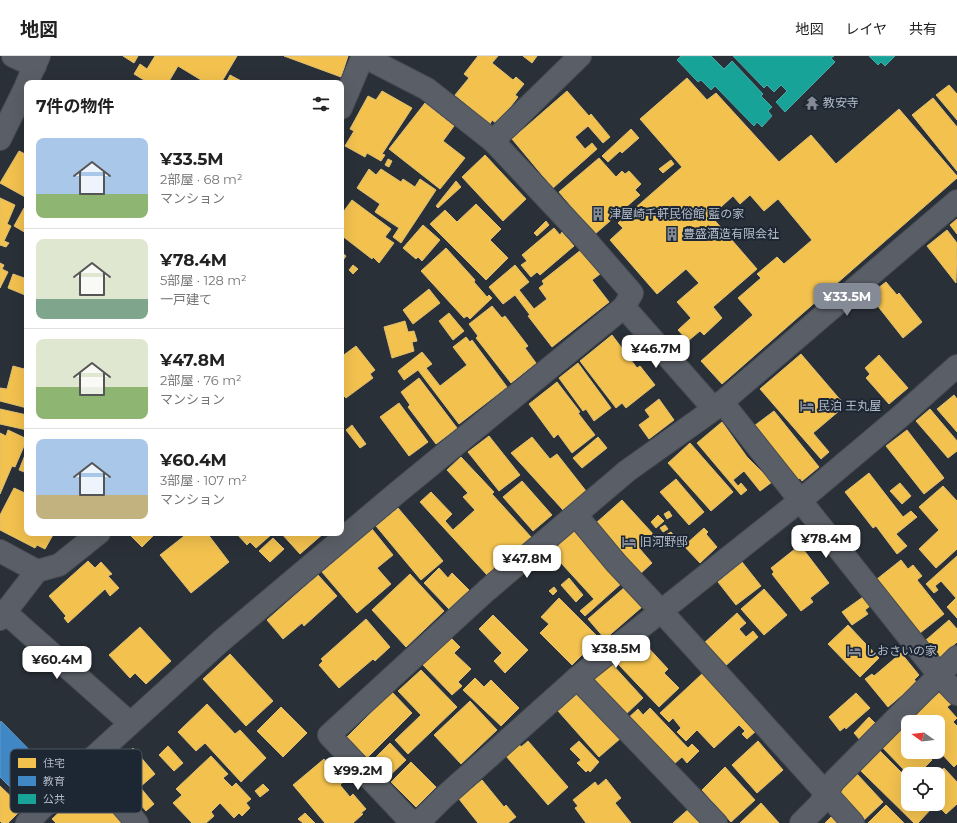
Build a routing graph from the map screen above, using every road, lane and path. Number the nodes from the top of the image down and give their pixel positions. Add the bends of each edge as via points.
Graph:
1 (13, 56) edge
2 (363, 56) edge
3 (580, 56) edge
4 (32, 72) edge
5 (24, 89) edge
6 (344, 101) edge
7 (0, 139) edge
8 (493, 140) junction
9 (957, 200) edge
10 (624, 308) junction
11 (957, 366) edge
12 (718, 405) junction
13 (801, 500) junction
14 (576, 515) junction
15 (95, 536) edge
16 (0, 551) edge
17 (37, 571) junction
18 (662, 611) junction
19 (3, 616) edge
20 (957, 657) edge
21 (939, 675) junction
22 (577, 678) junction
23 (957, 694) edge
24 (130, 723) junction
25 (102, 749) edge
26 (826, 794) junction
27 (37, 813) edge
28 (128, 813) edge
29 (27, 823) edge
30 (137, 823) edge
31 (412, 823) edge
32 (418, 823) edge
33 (716, 823) edge
34 (801, 823) edge
35 (852, 823) edge

1 - 4 street
2 - 6 street
2 - 8 street via 427,89
3 - 8 street
5 - 7 street
8 - 10 street via 632,293
9 - 12 street
10 - 12 street
10 - 24 street via 221,640
11 - 13 street
12 - 13 street
12 - 14 street via 627,471
13 - 18 street
13 - 21 street
14 - 18 street via 616,563
14 - 31 street via 486,591 329,735
15 - 17 street via 59,565
16 - 17 street
17 - 19 street
18 - 22 street
18 - 26 street
19 - 24 street
20 - 21 street
21 - 23 street
21 - 26 street via 834,781
22 - 32 street
22 - 33 street
24 - 25 street
26 - 34 street
26 - 35 street
27 - 29 street
28 - 30 street

